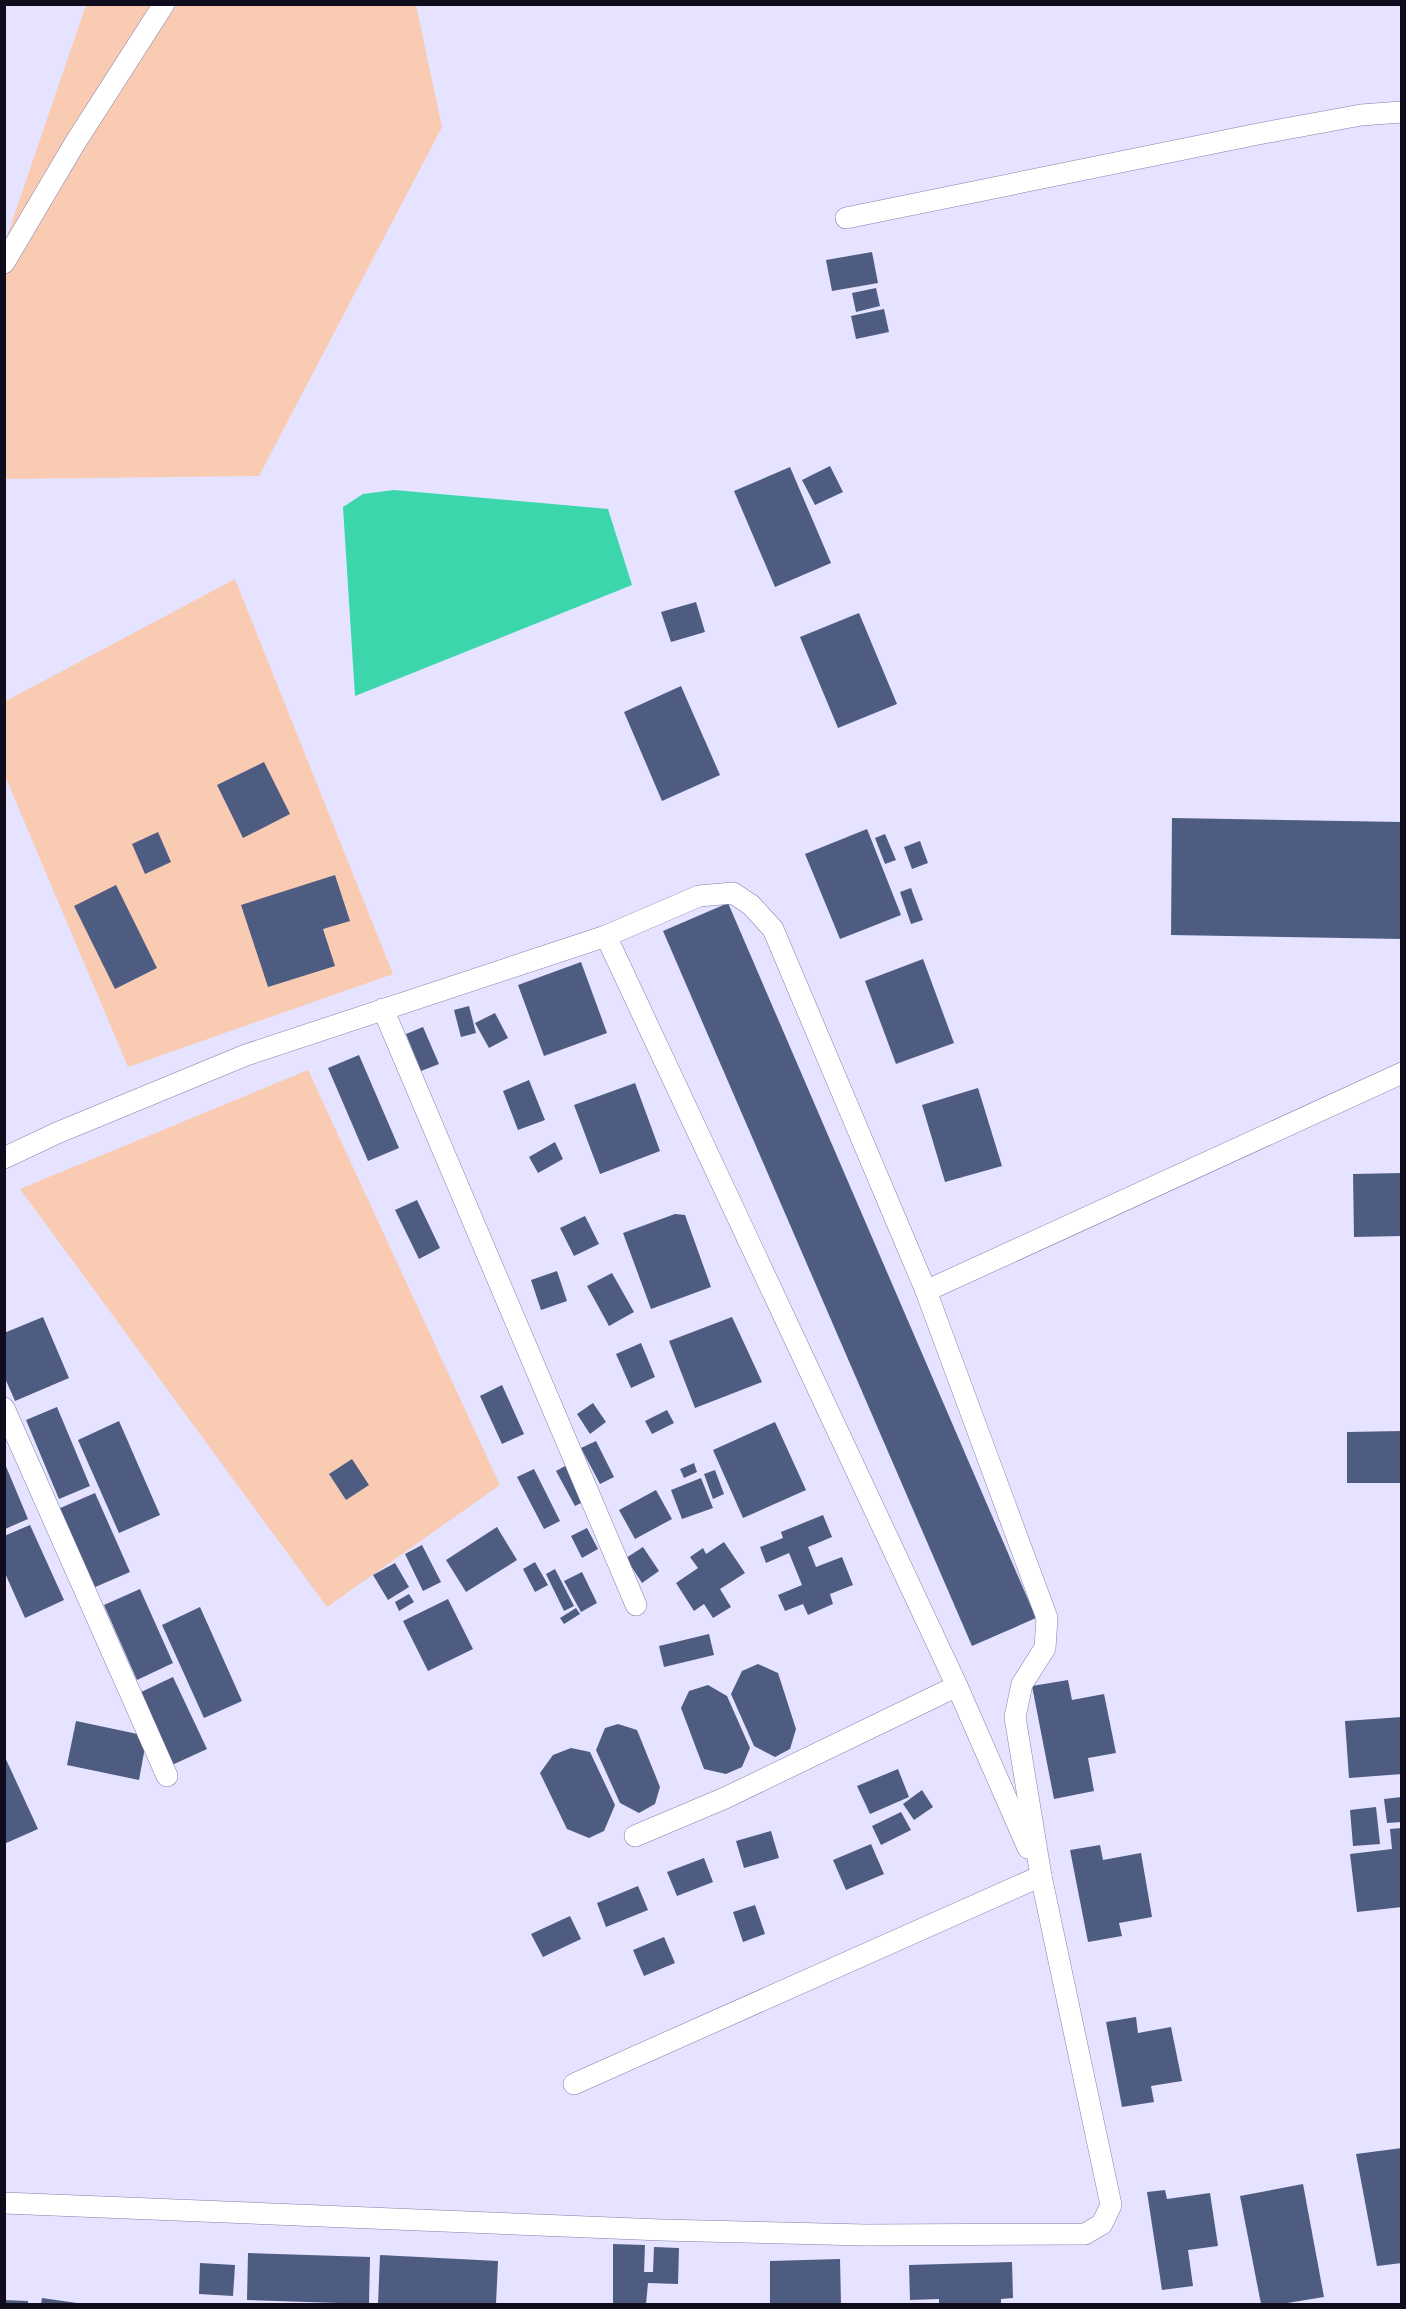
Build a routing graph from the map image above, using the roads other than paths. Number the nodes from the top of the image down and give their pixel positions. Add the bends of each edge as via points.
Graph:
1 (164, 4) edge
2 (1401, 112) edge
3 (846, 218) dead end
4 (4, 263) edge
5 (606, 936) junction
6 (383, 1009) junction
7 (1401, 1073) edge
8 (4, 1158) edge
9 (926, 1291) junction
10 (4, 1408) edge
11 (636, 1605) dead end
12 (957, 1686) junction
13 (167, 1776) dead end
14 (635, 1836) dead end
15 (1041, 1876) junction
16 (574, 2084) dead end
17 (4, 2203) edge

1 - 4 lane
2 - 3 lane via 1361,115 1258,134
5 - 6 lane
5 - 9 lane via 699,896 733,893 751,905 773,929
5 - 12 lane
6 - 8 lane via 246,1055
6 - 11 lane
7 - 9 lane
9 - 15 lane via 1047,1618 1045,1648 1022,1684 1015,1717
10 - 13 lane
12 - 14 lane via 725,1798
12 - 15 lane
15 - 16 lane
15 - 17 lane via 1112,2205 1102,2224 1084,2234 865,2235 661,2230

